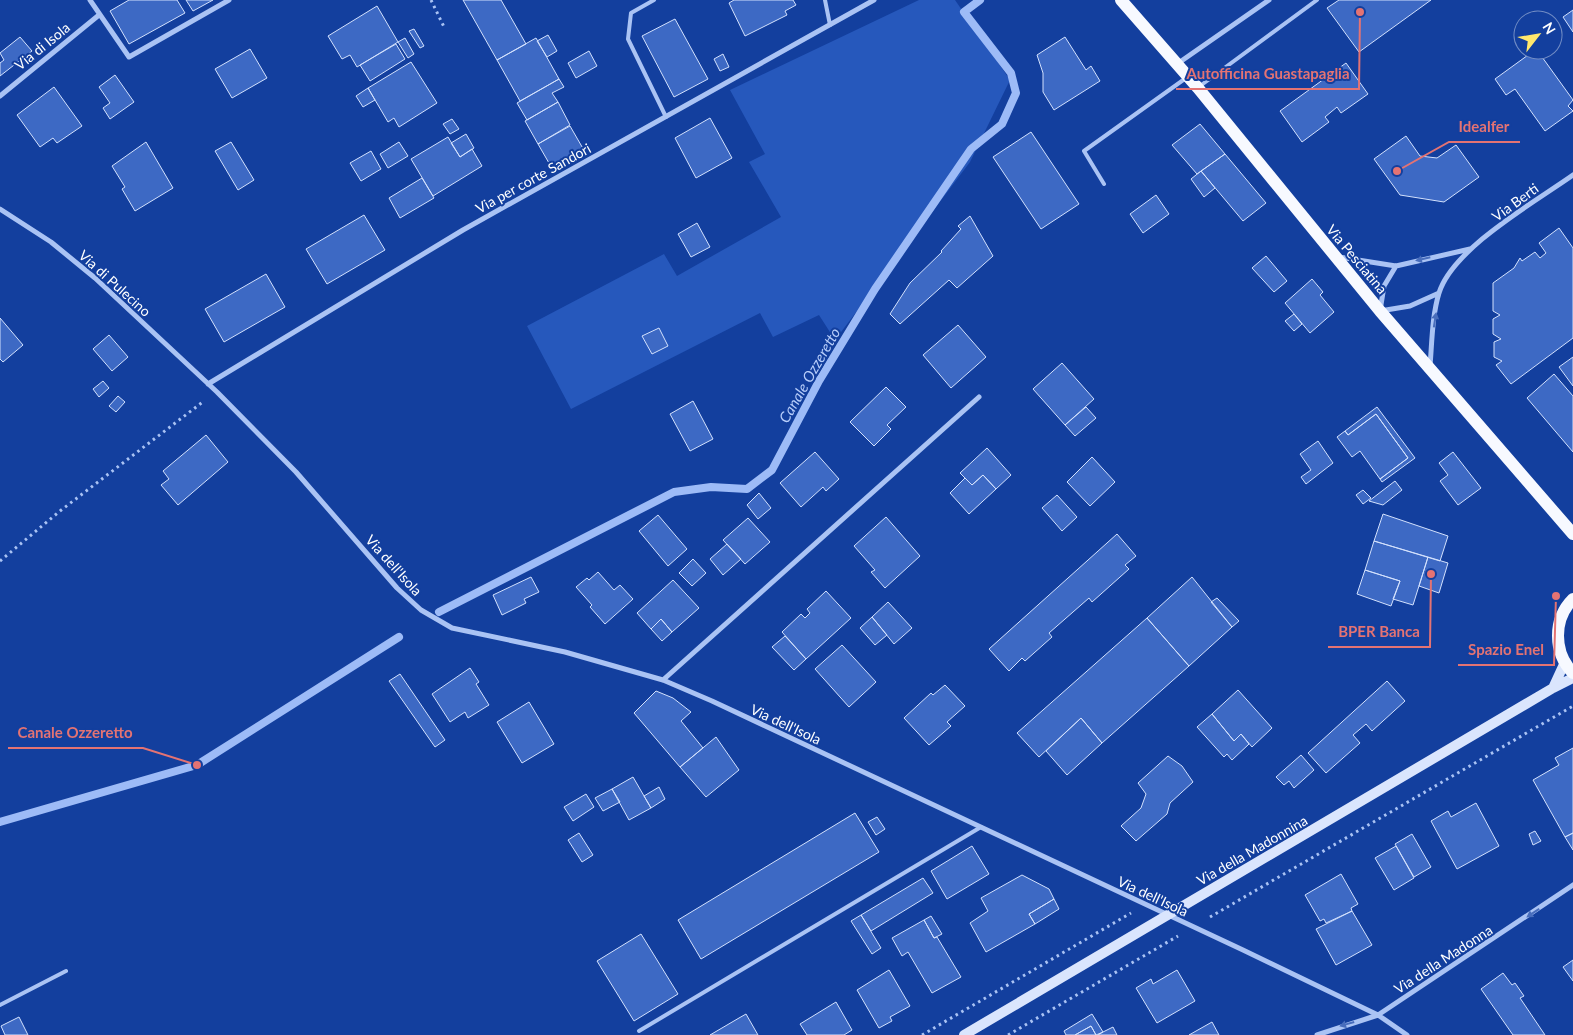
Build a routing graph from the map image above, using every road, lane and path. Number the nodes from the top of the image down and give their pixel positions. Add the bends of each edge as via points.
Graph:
1 (90, 0) edge
2 (229, 0) edge
3 (431, 0) edge
4 (654, 0) edge
5 (825, 0) edge
6 (874, 0) edge
7 (1121, 0) edge
8 (1269, 0) edge
9 (1317, 0) edge
10 (99, 15) junction
11 (830, 25) junction
12 (445, 29) dead end
13 (1176, 64) junction
14 (1188, 77) junction
15 (1198, 88) junction
16 (0, 96) edge
17 (666, 117) junction
18 (1573, 175) edge
19 (1104, 184) dead end
20 (0, 208) edge
21 (1471, 248) junction
22 (1335, 257) junction
23 (1396, 266) junction
24 (1439, 293) junction
25 (1380, 311) junction
26 (1430, 368) junction
27 (208, 384) junction
28 (217, 392) junction
29 (979, 397) dead end
30 (1573, 534) edge
31 (0, 561) edge
32 (1573, 599) edge
33 (1565, 662) junction
34 (1573, 673) edge
35 (1573, 678) edge
36 (663, 680) junction
37 (1553, 688) junction
38 (1573, 706) edge
39 (981, 827) junction
40 (1573, 885) edge
41 (1168, 915) junction
42 (1194, 927) junction
43 (66, 971) dead end
44 (0, 1005) edge
45 (1378, 1016) junction
46 (639, 1031) dead end
47 (964, 1035) edge
48 (1008, 1035) edge
49 (1316, 1035) edge
50 (1407, 1035) edge

1 - 10 street
2 - 10 street via 129,57
3 - 12 path
4 - 17 lane via 631,14 628,39
5 - 11 lane
6 - 11 street, Via per corte Sandori
7 - 13 main road, Via Pesciatina
8 - 13 street
9 - 15 lane
10 - 16 street, Via di Isola
11 - 17 street, Via per corte Sandori
13 - 14 main road, Via Pesciatina
14 - 15 main road, Via Pesciatina
14 - 19 lane via 1084,151
15 - 22 main road, Via Pesciatina
17 - 27 street, Via per corte Sandori via 464,230
18 - 21 street, Via Berti
20 - 27 street, Via di Pulecino via 51,242 95,278
21 -> 23 street
21 - 24 street via 1449,274
22 - 23 street
22 - 25 main road, Via Pesciatina
23 - 25 street via 1384,286
24 - 25 street via 1410,306
26 -> 24 street
25 - 26 main road, Via Pesciatina
26 - 30 main road, Via Pesciatina
27 - 28 street, Via dell'Isola
28 - 31 path via 60,511
28 - 36 street, Via dell'Isola via 296,472 397,588 421,610 452,628 565,652
29 - 36 street
32 - 33 main road via 1558,626
33 - 34 main road
33 - 37 street
35 - 37 street, Via della Madonnina
36 - 39 street, Via dell'Isola
37 - 41 street, Via della Madonnina
38 - 42 path
39 - 41 street, Via dell'Isola
39 - 46 lane
40 -> 45 street, Via della Madonna
41 - 42 street, Via dell'Isola
41 - 47 street, Via della Madonnina
42 - 45 street, Via dell'Isola
42 - 48 path
43 - 44 lane
45 -> 49 street, Via della Madonna
45 - 50 street, Via dell'Isola

